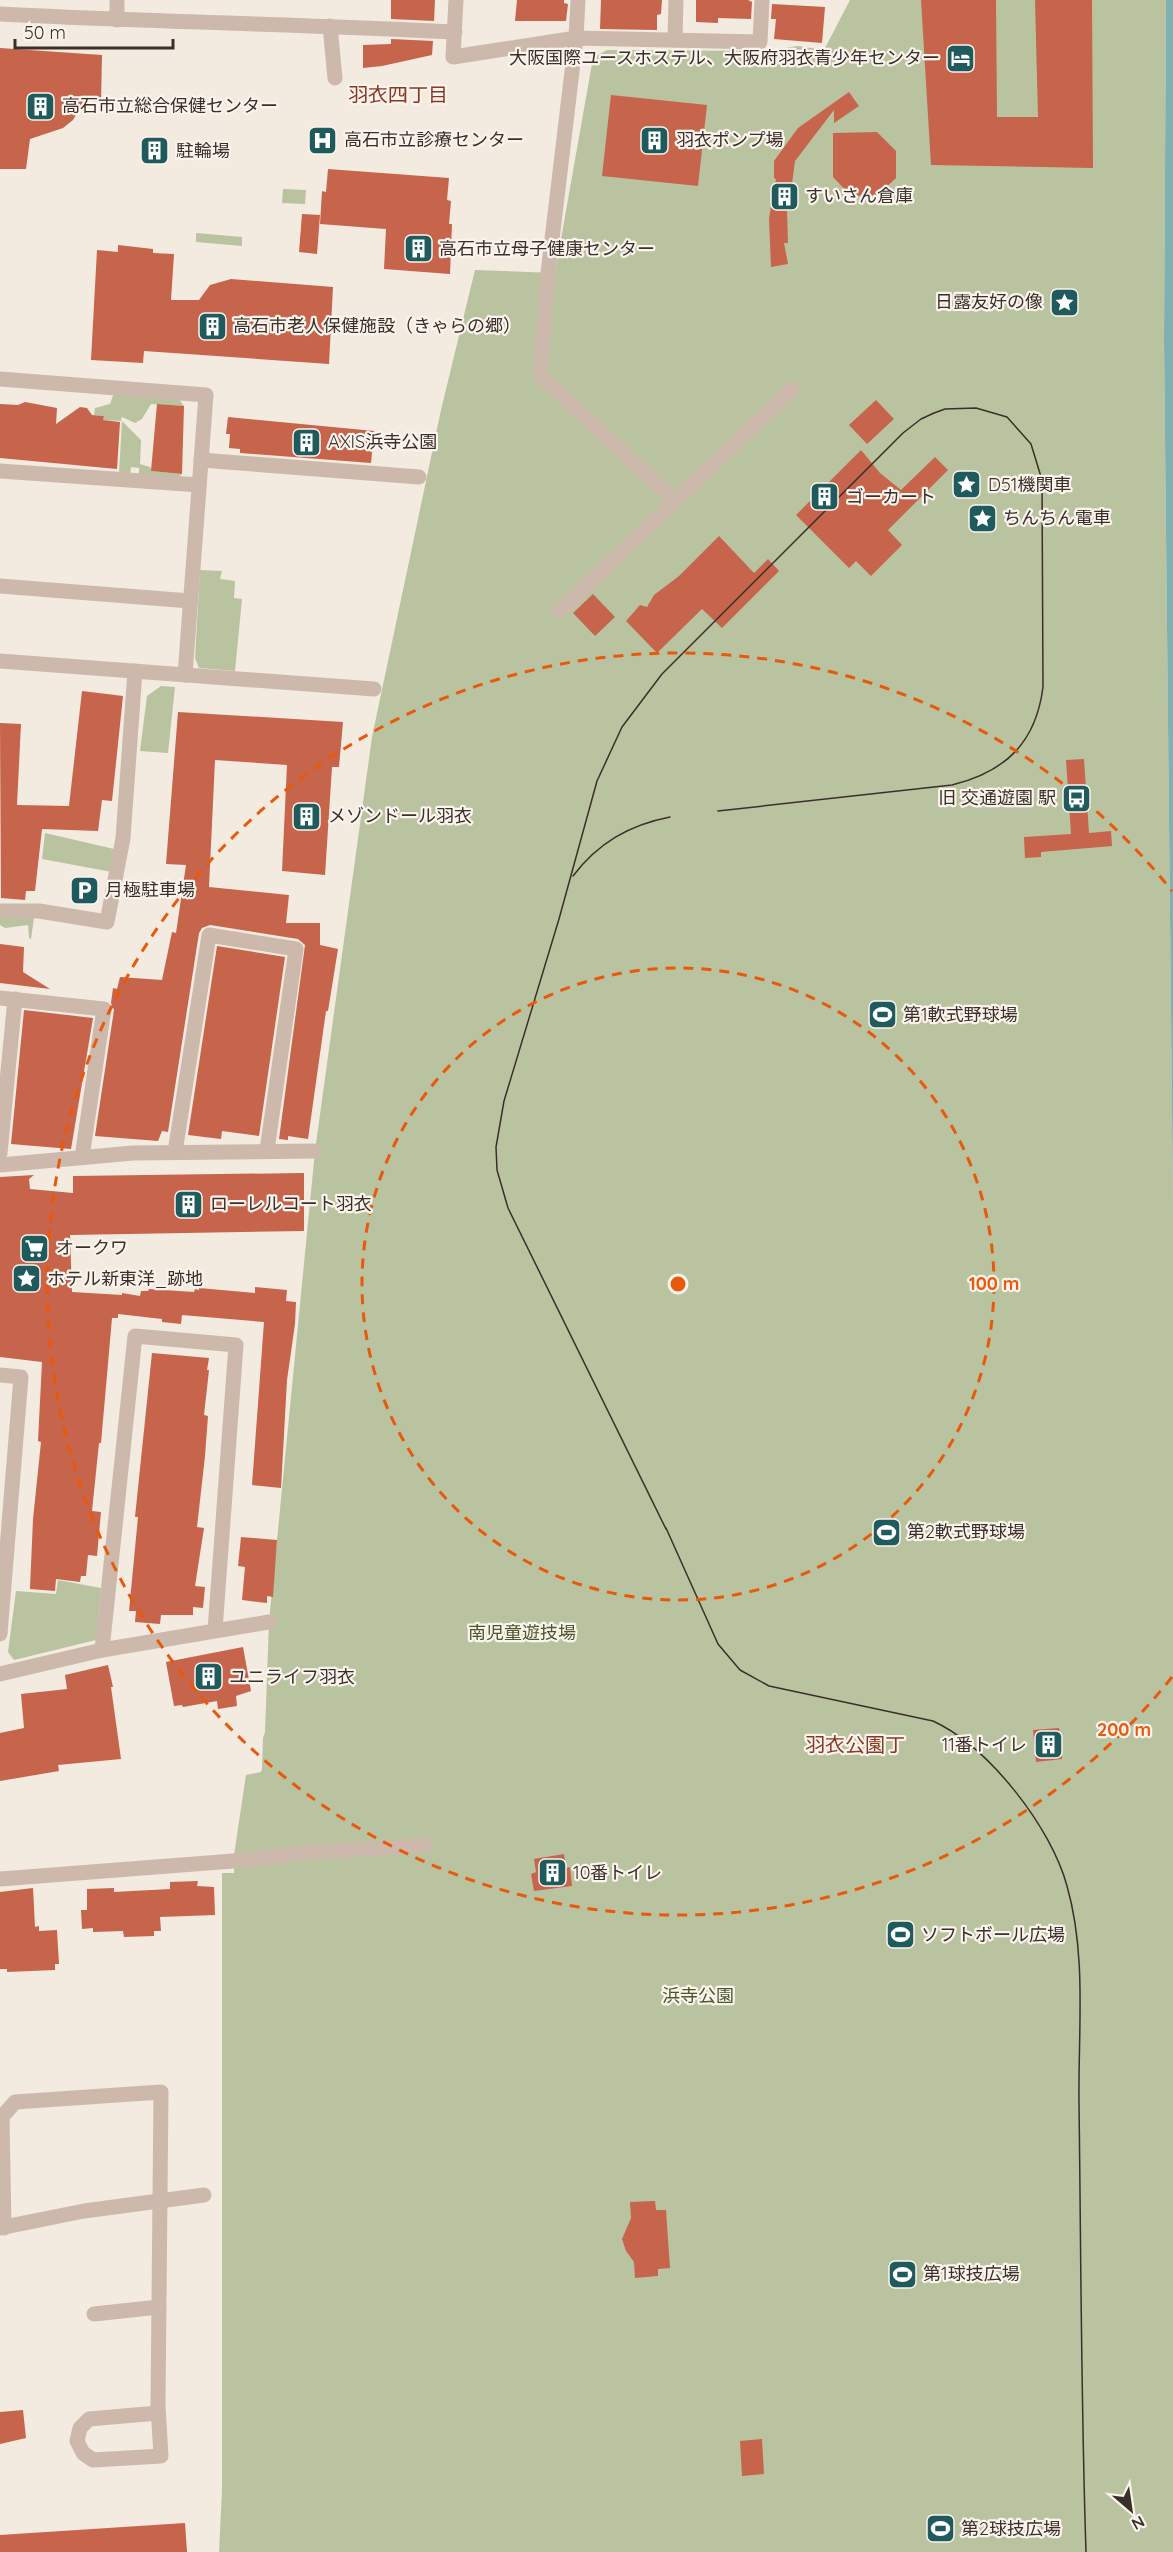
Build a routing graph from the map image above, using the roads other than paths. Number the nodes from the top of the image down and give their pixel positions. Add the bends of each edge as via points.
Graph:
1 (117, 0) edge
2 (456, 0) edge
3 (578, 0) edge
4 (676, 0) edge
5 (762, 0) edge
6 (0, 14) edge
7 (117, 20) junction
8 (330, 26) junction
9 (455, 32) junction
10 (576, 38) junction
11 (675, 40) junction
12 (335, 78) dead end
13 (0, 379) edge
14 (792, 389) dead end
15 (201, 460) junction
16 (0, 471) edge
17 (419, 477) dead end
18 (199, 485) junction
19 (675, 501) junction
20 (0, 586) edge
21 (190, 601) junction
22 (559, 612) dead end
23 (0, 661) edge
24 (135, 671) junction
25 (185, 675) junction
26 (374, 689) dead end
27 (0, 911) edge
28 (7, 999) edge
29 (267, 1150) junction
30 (315, 1151) dead end
31 (175, 1152) junction
32 (0, 1153) edge
33 (75, 1158) junction
34 (0, 1165) edge
35 (0, 1375) edge
36 (269, 1622) dead end
37 (215, 1630) junction
38 (0, 1634) edge
39 (102, 1650) junction
40 (0, 1674) edge
41 (425, 1845) dead end
42 (0, 1879) edge
43 (204, 2195) dead end
44 (161, 2200) junction
45 (2, 2228) edge
46 (159, 2307) junction
47 (94, 2314) dead end
48 (158, 2413) junction

1 - 7 street
2 - 9 street
3 - 10 street
4 - 11 street
5 - 11 street via 760,42
6 - 7 street
7 - 8 street
8 - 9 street
8 - 12 street
9 - 10 street via 453,57
10 - 11 street
10 - 19 street via 540,375
13 - 15 street via 206,395
14 - 19 street
15 - 17 street
15 - 18 street
16 - 18 street
18 - 21 street
19 - 22 street
20 - 21 street
21 - 25 street
23 - 24 street
24 - 25 street
24 - 27 street via 123,838 107,922 39,911
25 - 26 street
28 - 32 street
28 - 33 street via 104,1009
29 - 30 street
29 - 31 street
29 - 31 street via 296,949 208,935
31 - 33 street
33 - 34 street
35 - 38 street via 21,1377
36 - 37 street
37 - 39 street
37 - 39 street via 237,1345 135,1336
39 - 40 street
41 - 42 street
43 - 44 street
44 - 45 street
44 - 45 street via 161,2092 15,2102 2,2117
44 - 46 street
46 - 47 street
46 - 48 street
48 - 48 street via 161,2456 93,2460 82,2453 77,2441 80,2428 89,2419

